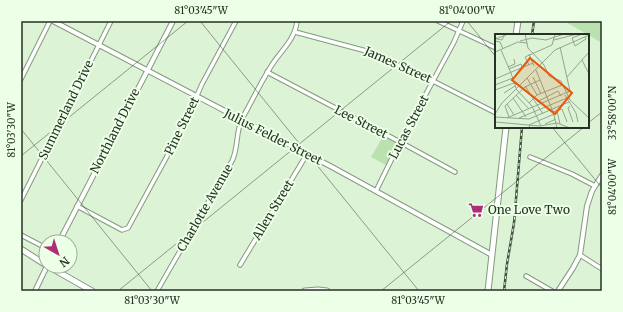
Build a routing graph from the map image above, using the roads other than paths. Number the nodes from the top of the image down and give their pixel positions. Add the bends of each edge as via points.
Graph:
1 (52, 21) edge
2 (111, 21) edge
3 (172, 21) edge
4 (236, 21) edge
5 (297, 21) edge
6 (438, 21) edge
7 (463, 21) edge
8 (518, 21) edge
9 (459, 31) junction
10 (295, 32) junction
11 (516, 34) edge
12 (98, 45) junction
13 (495, 48) edge
14 (146, 70) junction
15 (267, 72) junction
16 (21, 79) edge
17 (433, 80) junction
18 (196, 96) junction
19 (495, 112) edge
20 (241, 120) junction
21 (506, 128) edge
22 (400, 142) junction
23 (307, 154) junction
24 (530, 157) dead end
25 (455, 172) dead end
26 (602, 174) edge
27 (594, 186) junction
28 (376, 191) junction
29 (21, 200) edge
30 (77, 206) junction
31 (63, 234) edge
32 (21, 235) edge
33 (38, 244) edge
34 (21, 250) edge
35 (492, 255) junction
36 (580, 255) junction
37 (38, 260) edge
38 (240, 265) dead end
39 (602, 269) edge
40 (43, 274) edge
41 (61, 274) edge
42 (526, 276) dead end
43 (35, 291) edge
44 (92, 291) edge
45 (157, 291) edge
46 (305, 291) edge
47 (327, 291) edge
48 (488, 291) edge
49 (552, 291) edge
50 (558, 291) edge

1 - 12 street, Julius Felder Street
1 - 16 street
2 - 12 street, Summerland Drive
3 - 14 street, Northland Drive
4 - 18 street, Pine Street
5 - 10 street
6 - 9 street
7 - 9 street, Lucas Street
8 - 11 main road
9 - 13 street
9 - 17 street, Lucas Street
10 - 15 street, Charlotte Avenue
10 - 17 street, James Street via 370,52
12 - 14 street, Julius Felder Street
12 - 29 street, Summerland Drive
14 - 18 street, Julius Felder Street
14 - 30 street, Northland Drive
15 - 20 street, Charlotte Avenue
15 - 22 street, Lee Street
17 - 19 street, James Street
17 - 22 street, Lucas Street
18 - 20 street, Julius Felder Street
18 - 30 street, Pine Street via 184,125 126,230
20 - 23 street, Julius Felder Street
20 - 45 street, Charlotte Avenue via 235,155
21 - 35 main road
22 - 25 street, Lee Street
22 - 28 street, Lucas Street
23 - 28 street, Julius Felder Street
23 - 38 street, Allen Street
24 - 27 street
26 - 27 street
27 - 36 street via 586,213
28 - 35 street, Julius Felder Street
30 - 31 street, Northland Drive
32 - 33 street
34 - 37 main road
35 - 48 main road
36 - 39 street
36 - 50 street
40 - 43 street
41 - 44 main road
42 - 49 street
46 - 47 main road

